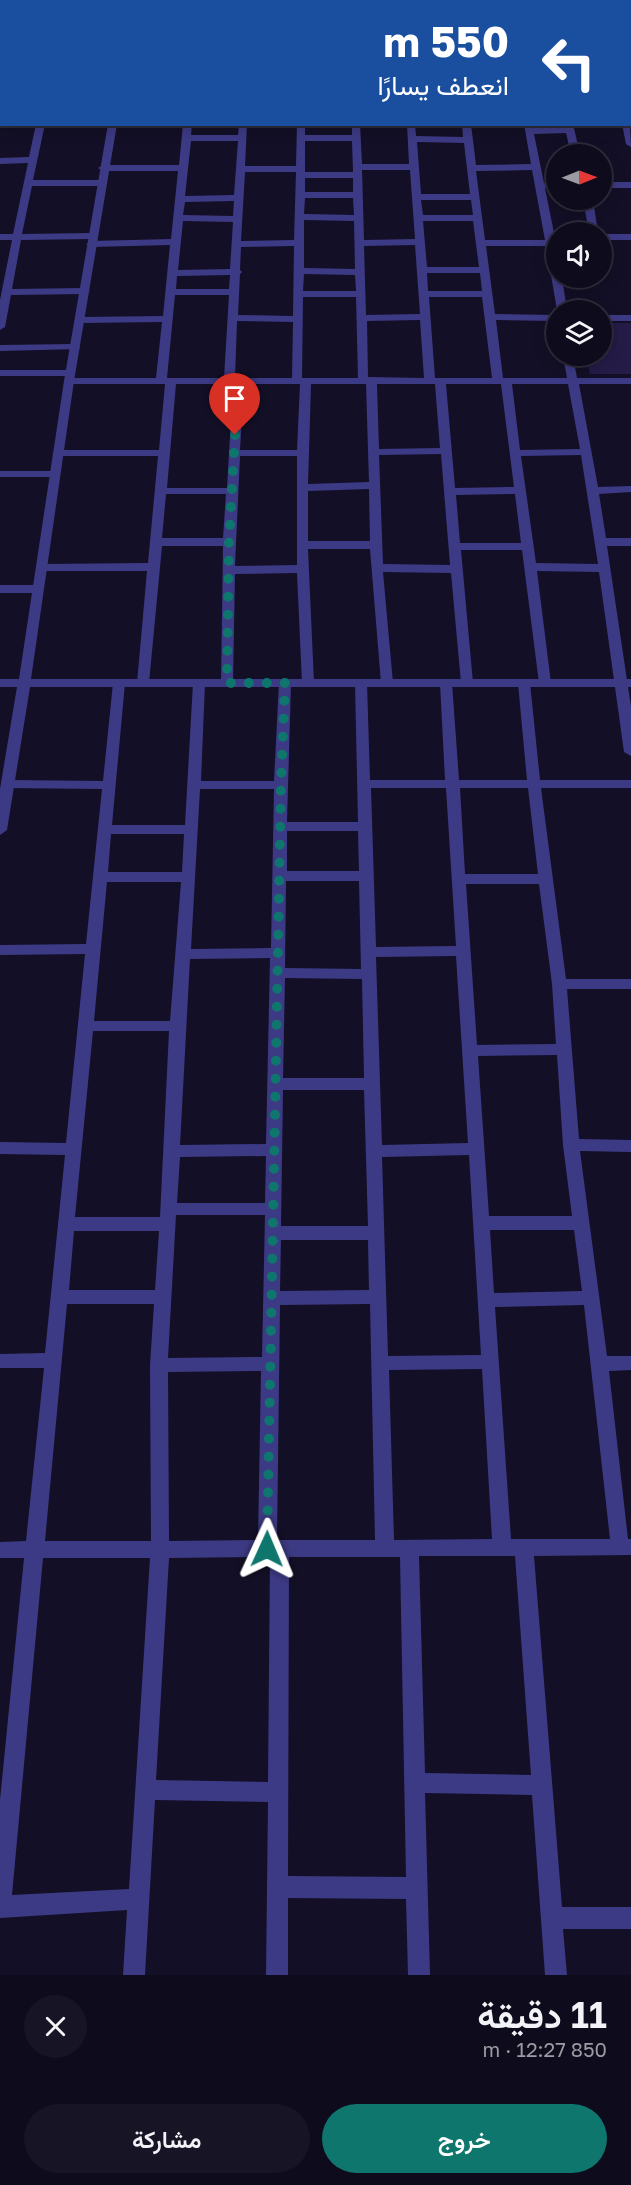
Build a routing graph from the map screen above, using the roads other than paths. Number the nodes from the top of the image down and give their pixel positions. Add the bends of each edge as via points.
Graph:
1 (19, 0) edge
2 (70, 0) edge
3 (41, 126) edge
4 (113, 126) edge
5 (188, 126) edge
6 (243, 126) edge
7 (301, 126) edge
8 (356, 126) edge
9 (411, 126) edge
10 (466, 126) edge
11 (628, 126) edge
12 (569, 127) edge
13 (529, 128) edge
14 (186, 138) junction
15 (242, 138) junction
16 (300, 138) junction
17 (357, 138) junction
18 (411, 140) junction
19 (468, 140) junction
20 (573, 144) edge
21 (631, 144) edge
22 (0, 160) edge
23 (33, 160) junction
24 (414, 167) junction
25 (535, 167) junction
26 (103, 168) junction
27 (182, 168) junction
28 (240, 168) junction
29 (474, 168) junction
30 (358, 171) junction
31 (299, 172) junction
32 (28, 183) junction
33 (101, 183) junction
34 (631, 184) edge
35 (612, 185) edge
36 (539, 186) junction
37 (546, 186) edge
38 (298, 195) junction
39 (358, 195) junction
40 (476, 197) junction
41 (240, 198) junction
42 (417, 198) junction
43 (181, 199) junction
44 (299, 217) junction
45 (178, 218) junction
46 (357, 218) junction
47 (418, 218) junction
48 (478, 218) junction
49 (239, 219) junction
50 (548, 222) edge
51 (0, 237) edge
52 (612, 237) edge
53 (631, 237) edge
54 (18, 238) junction
55 (546, 239) edge
56 (92, 240) junction
57 (176, 242) junction
58 (419, 242) junction
59 (297, 243) junction
60 (359, 243) junction
61 (481, 243) junction
62 (238, 244) junction
63 (422, 270) junction
64 (484, 270) junction
65 (298, 271) junction
66 (237, 272) junction
67 (359, 272) junction
68 (174, 273) junction
69 (85, 291) junction
70 (7, 292) junction
71 (171, 292) junction
72 (235, 292) junction
73 (297, 294) junction
74 (361, 294) junction
75 (424, 294) junction
76 (488, 294) junction
77 (1, 315) edge
78 (491, 317) junction
79 (233, 318) junction
80 (363, 318) junction
81 (426, 318) junction
82 (546, 318) edge
83 (612, 318) edge
84 (631, 318) edge
85 (168, 319) junction
86 (297, 319) junction
87 (81, 320) junction
88 (0, 327) edge
89 (75, 347) junction
90 (0, 348) edge
91 (570, 366) edge
92 (0, 373) edge
93 (69, 377) junction
94 (367, 380) junction
95 (166, 381) junction
96 (234, 381) junction
97 (301, 381) junction
98 (435, 381) junction
99 (502, 381) junction
100 (572, 381) junction
101 (631, 381) edge
102 (445, 451) junction
103 (374, 452) junction
104 (585, 452) junction
105 (58, 453) junction
106 (164, 453) junction
107 (234, 453) junction
108 (301, 453) junction
109 (517, 453) junction
110 (0, 474) edge
111 (54, 474) junction
112 (375, 485) junction
113 (302, 488) junction
114 (631, 489) edge
115 (520, 490) junction
116 (161, 491) junction
117 (231, 491) junction
118 (593, 491) junction
119 (449, 492) junction
120 (155, 542) junction
121 (229, 542) junction
122 (601, 542) junction
123 (631, 542) edge
124 (303, 545) junction
125 (377, 545) junction
126 (528, 546) junction
127 (453, 547) junction
128 (153, 567) junction
129 (531, 567) junction
130 (41, 568) junction
131 (377, 568) junction
132 (605, 568) junction
133 (302, 569) junction
134 (455, 569) junction
135 (228, 570) junction
136 (0, 589) edge
137 (37, 589) junction
138 (0, 683) edge
139 (24, 683) junction
140 (119, 683) junction
141 (143, 683) junction
142 (199, 683) junction
143 (227, 683) junction
144 (285, 683) junction
145 (308, 683) junction
146 (361, 683) junction
147 (387, 683) junction
148 (446, 683) junction
149 (467, 683) junction
150 (524, 683) junction
151 (545, 683) junction
152 (626, 683) edge
153 (631, 752) edge
154 (8, 784) junction
155 (362, 784) junction
156 (450, 784) junction
157 (534, 784) junction
158 (631, 784) edge
159 (108, 785) junction
160 (193, 785) junction
161 (281, 785) junction
162 (2, 812) edge
163 (365, 826) junction
164 (281, 827) junction
165 (191, 829) junction
166 (0, 830) edge
167 (104, 830) junction
168 (280, 876) junction
169 (366, 876) junction
170 (100, 877) junction
171 (189, 877) junction
172 (459, 879) junction
173 (546, 879) junction
174 (92, 949) junction
175 (0, 950) edge
176 (463, 951) junction
177 (369, 952) junction
178 (279, 953) junction
179 (182, 954) junction
180 (279, 973) junction
181 (369, 974) junction
182 (559, 984) junction
183 (631, 984) edge
184 (85, 1026) junction
185 (177, 1026) junction
186 (562, 1049) junction
187 (470, 1051) junction
188 (277, 1084) junction
189 (372, 1084) junction
190 (571, 1145) junction
191 (631, 1146) edge
192 (0, 1148) edge
193 (72, 1149) junction
194 (476, 1149) junction
195 (273, 1150) junction
196 (172, 1151) junction
197 (374, 1151) junction
198 (273, 1209) junction
199 (168, 1217) junction
200 (483, 1222) junction
201 (582, 1223) junction
202 (65, 1224) junction
203 (273, 1233) junction
204 (376, 1233) junction
205 (59, 1297) junction
206 (377, 1297) junction
207 (163, 1298) junction
208 (272, 1298) junction
209 (592, 1298) junction
210 (486, 1300) junction
211 (54, 1360) junction
212 (0, 1361) edge
213 (490, 1362) junction
214 (379, 1363) junction
215 (631, 1363) edge
216 (271, 1364) junction
217 (600, 1364) junction
218 (159, 1365) junction
219 (502, 1547) junction
220 (524, 1547) junction
221 (626, 1547) edge
222 (385, 1548) junction
223 (409, 1548) junction
224 (160, 1549) junction
225 (274, 1549) junction
226 (0, 1550) edge
227 (35, 1550) junction
228 (413, 1783) junction
229 (540, 1785) junction
230 (146, 1790) junction
231 (5, 1791) edge
232 (279, 1792) junction
233 (278, 1887) junction
234 (417, 1888) junction
235 (139, 1899) junction
236 (0, 1907) edge
237 (551, 1918) junction
238 (631, 1918) edge
239 (134, 1975) edge
240 (277, 1975) edge
241 (419, 1975) edge
242 (556, 1975) edge

1 - 2 street
3 - 23 street
4 - 26 street
5 - 14 street
6 - 15 street
7 - 16 street
8 - 17 street
9 - 18 street
10 - 19 street
11 - 21 street
12 - 13 street
12 - 20 street
13 - 25 street
14 - 15 street
14 - 27 street
15 - 28 street
16 - 17 street
16 - 31 street
17 - 30 street
18 - 19 street
18 - 24 street
19 - 29 street
22 - 23 street
23 - 32 street
24 - 30 street
24 - 42 street
25 - 29 street
25 - 36 street
26 - 27 street
26 - 33 street
27 - 43 street
28 - 31 street
28 - 41 street
29 - 40 street
30 - 31 street
30 - 39 street
31 - 38 street
32 - 33 street
32 - 54 street
33 - 56 street
34 - 35 street
36 - 37 street
36 - 50 street
38 - 39 street
38 - 44 street
39 - 46 street
40 - 42 street
40 - 48 street
41 - 43 street
41 - 49 street
42 - 47 street
43 - 45 street
44 - 46 street
44 - 59 street
45 - 49 street
45 - 57 street
46 - 60 street
47 - 48 street
47 - 58 street
48 - 61 street
49 - 62 street
51 - 54 street
52 - 53 street
54 - 56 street
54 - 70 street
55 - 61 street
56 - 57 street
56 - 69 street
57 - 68 street
58 - 60 street
58 - 63 street
59 - 62 street
59 - 65 street
60 - 67 street
61 - 64 street
62 - 66 street
63 - 64 street
63 - 75 street
64 - 76 street
65 - 67 street
65 - 73 street
66 - 68 street
66 - 72 street
67 - 74 street
68 - 71 street
69 - 70 street
69 - 87 street
70 - 77 street
71 - 72 street
71 - 85 street
72 - 79 street
73 - 74 street
73 - 86 street
74 - 80 street
75 - 76 street
75 - 81 street
76 - 78 street
77 - 88 street
78 - 82 street
78 - 99 street
79 - 86 street
79 - 96 street
80 - 81 street
80 - 94 street
81 - 98 street
83 - 84 street
85 - 87 street
85 - 95 street
86 - 97 street
87 - 89 street
89 - 90 street
89 - 93 street
91 - 100 street
92 - 93 street
93 - 95 street
93 - 105 street
94 - 97 street
94 - 98 street
94 - 103 street
95 - 96 street
95 - 106 street
96 - 97 street
96 - 107 street
97 - 108 street
98 - 99 street
98 - 102 street
99 - 100 street
99 - 109 street
100 - 101 street
100 - 104 street
102 - 103 street
102 - 119 street
103 - 112 street
104 - 109 street
104 - 118 street
105 - 106 street
105 - 111 street
106 - 116 street
107 - 108 street
107 - 117 street
108 - 113 street
109 - 115 street
110 - 111 street
111 - 130 street
112 - 113 street
112 - 125 street
113 - 124 street
114 - 118 street
115 - 119 street
115 - 126 street
116 - 117 street
116 - 120 street
117 - 121 street
118 - 122 street
119 - 127 street
120 - 121 street
120 - 128 street
121 - 135 street
122 - 123 street
122 - 132 street
124 - 125 street
124 - 133 street
125 - 131 street
126 - 127 street
126 - 129 street
127 - 134 street
128 - 130 street
128 - 141 street
129 - 132 street
129 - 151 street
130 - 137 street
131 - 134 street
131 - 147 street
132 - 152 street
133 - 135 street
133 - 145 street
134 - 149 street
135 - 143 street
136 - 137 street
137 - 139 street
138 - 139 street
139 - 140 street
139 - 154 street
140 - 141 street
140 - 159 street
141 - 142 street
142 - 143 street
142 - 160 street
143 - 144 street
144 - 145 street
144 - 161 street
145 - 146 street
146 - 147 street
146 - 155 street
147 - 148 street
148 - 149 street
148 - 156 street
149 - 150 street
150 - 151 street
150 - 157 street
151 - 152 street
152 - 153 street
154 - 159 street
154 - 162 street
155 - 156 street
155 - 163 street
156 - 157 street
156 - 172 street
157 - 158 street
157 - 173 street
159 - 167 street
160 - 161 street
160 - 165 street
161 - 164 street
162 - 166 street
163 - 164 street
163 - 169 street
164 - 168 street
165 - 167 street
165 - 171 street
167 - 170 street
168 - 169 street
168 - 178 street
169 - 177 street
170 - 171 street
170 - 174 street
171 - 179 street
172 - 173 street
172 - 176 street
173 - 182 street
174 - 175 street
174 - 184 street
176 - 177 street
176 - 187 street
177 - 181 street
178 - 179 street
178 - 180 street
179 - 185 street
180 - 181 street
180 - 188 street
181 - 189 street
182 - 183 street
182 - 186 street
184 - 185 street
184 - 193 street
185 - 196 street
186 - 187 street
186 - 190 street
187 - 194 street
188 - 189 street
188 - 195 street
189 - 197 street
190 - 191 street
190 - 201 street
192 - 193 street
193 - 202 street
194 - 197 street
194 - 200 street
195 - 196 street
195 - 198 street
196 - 199 street
197 - 204 street
198 - 199 street
198 - 203 street
199 - 202 street
199 - 207 street
200 - 201 street
200 - 210 street
201 - 209 street
202 - 205 street
203 - 204 street
203 - 208 street
204 - 206 street
205 - 207 street
205 - 211 street
206 - 208 street
206 - 214 street
207 - 218 street
208 - 216 street
209 - 210 street
209 - 217 street
210 - 213 street
211 - 212 street
211 - 227 street
213 - 214 street
213 - 219 street
214 - 222 street
215 - 217 street
216 - 218 street
216 - 225 street
217 - 221 street
218 - 224 street
219 - 220 street
219 - 223 street
220 - 221 street
220 - 229 street
222 - 223 street
222 - 225 street
223 - 228 street
224 - 225 street
224 - 227 street
224 - 230 street
225 - 232 street
226 - 227 street
227 - 231 street
228 - 229 street
228 - 234 street
229 - 237 street
230 - 232 street
230 - 235 street
231 - 236 street
232 - 233 street
233 - 234 street
233 - 240 street
234 - 241 street
235 - 236 street
235 - 239 street
237 - 238 street
237 - 242 street

